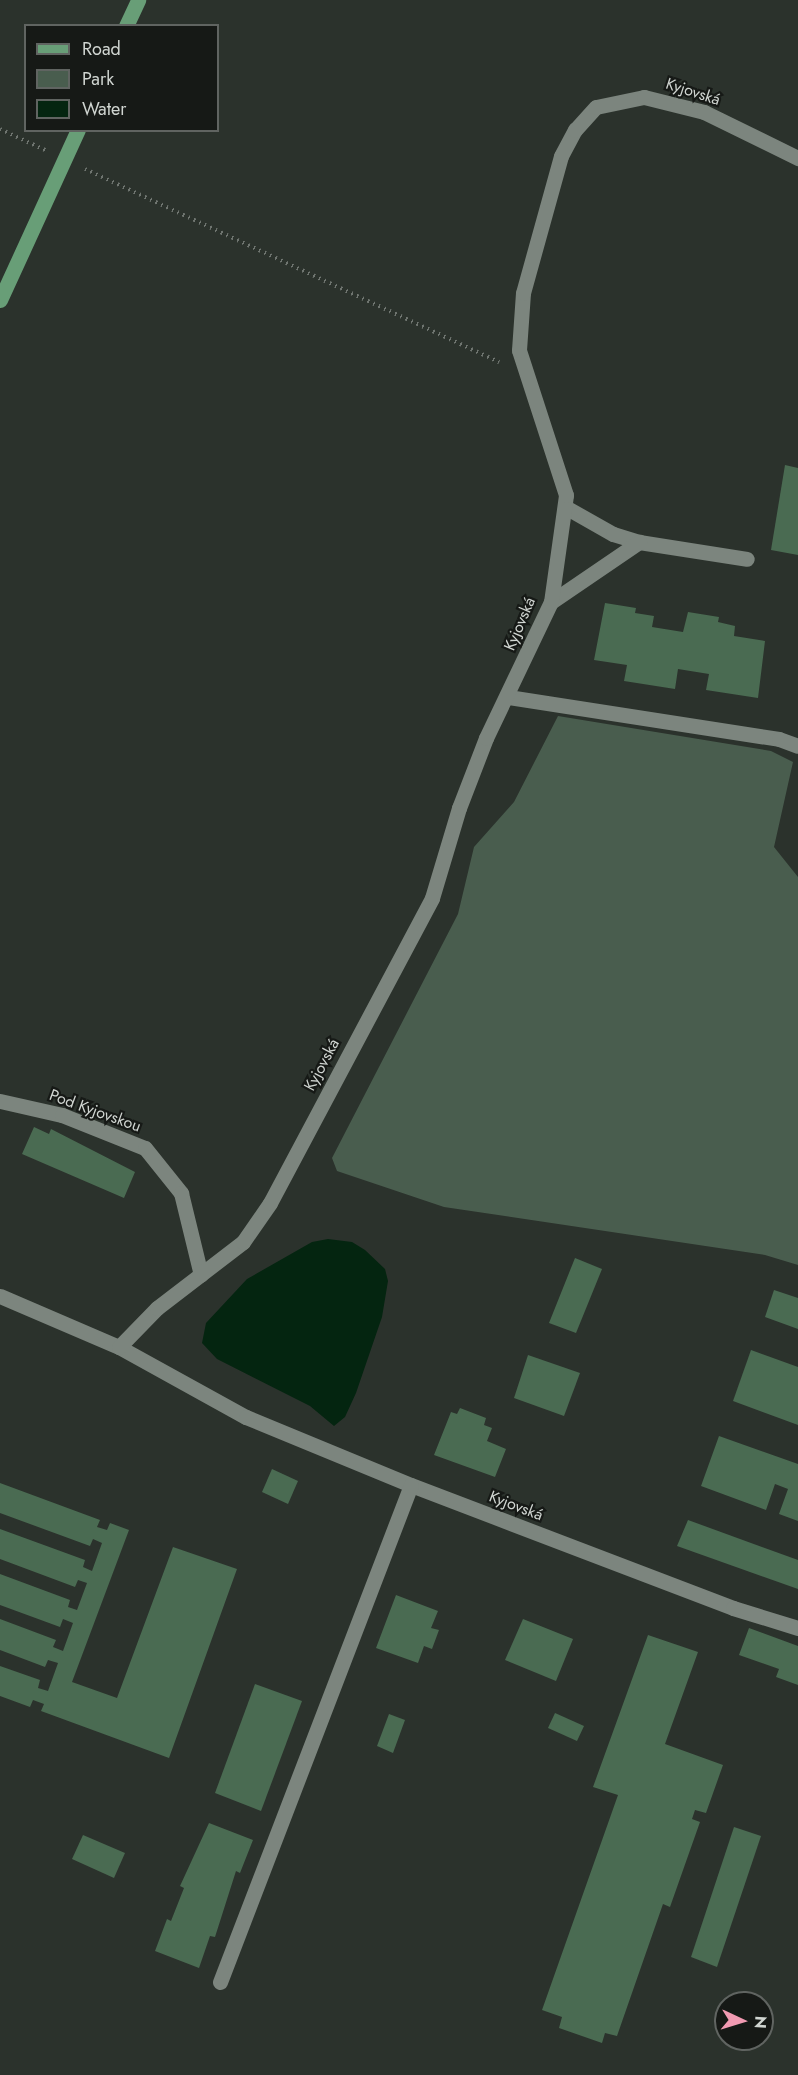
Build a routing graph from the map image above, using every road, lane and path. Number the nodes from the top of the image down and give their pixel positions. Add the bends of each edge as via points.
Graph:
1 (138, 0) edge
2 (127, 24) edge
3 (77, 132) edge
4 (798, 158) edge
5 (157, 202) dead end
6 (0, 300) edge
7 (526, 374) junction
8 (567, 508) junction
9 (639, 542) junction
10 (747, 559) dead end
11 (551, 602) junction
12 (508, 698) junction
13 (798, 746) edge
14 (0, 1101) edge
15 (201, 1275) junction
16 (0, 1296) edge
17 (119, 1347) junction
18 (411, 1485) junction
19 (798, 1628) edge
20 (220, 1982) dead end

1 - 2 main road
3 - 6 main road
4 - 7 street, Kyjovská via 676,102 644,97 596,107 575,130 561,156 523,293 519,350
5 - 7 path
7 - 8 street, Kyjovská
8 - 9 street via 613,534
8 - 11 street, Kyjovská
9 - 10 street
9 - 11 street
11 - 12 street, Kyjovská
12 - 13 street via 779,739
12 - 15 street, Kyjovská via 486,738 459,808 432,898 270,1203 243,1242
14 - 15 street, Pod Kyjovskou via 62,1115 145,1148 181,1193
15 - 17 street, Kyjovská via 157,1308
16 - 17 street, Kyjovská
17 - 18 street, Kyjovská via 246,1417
18 - 19 street, Kyjovská via 733,1608
18 - 20 street

